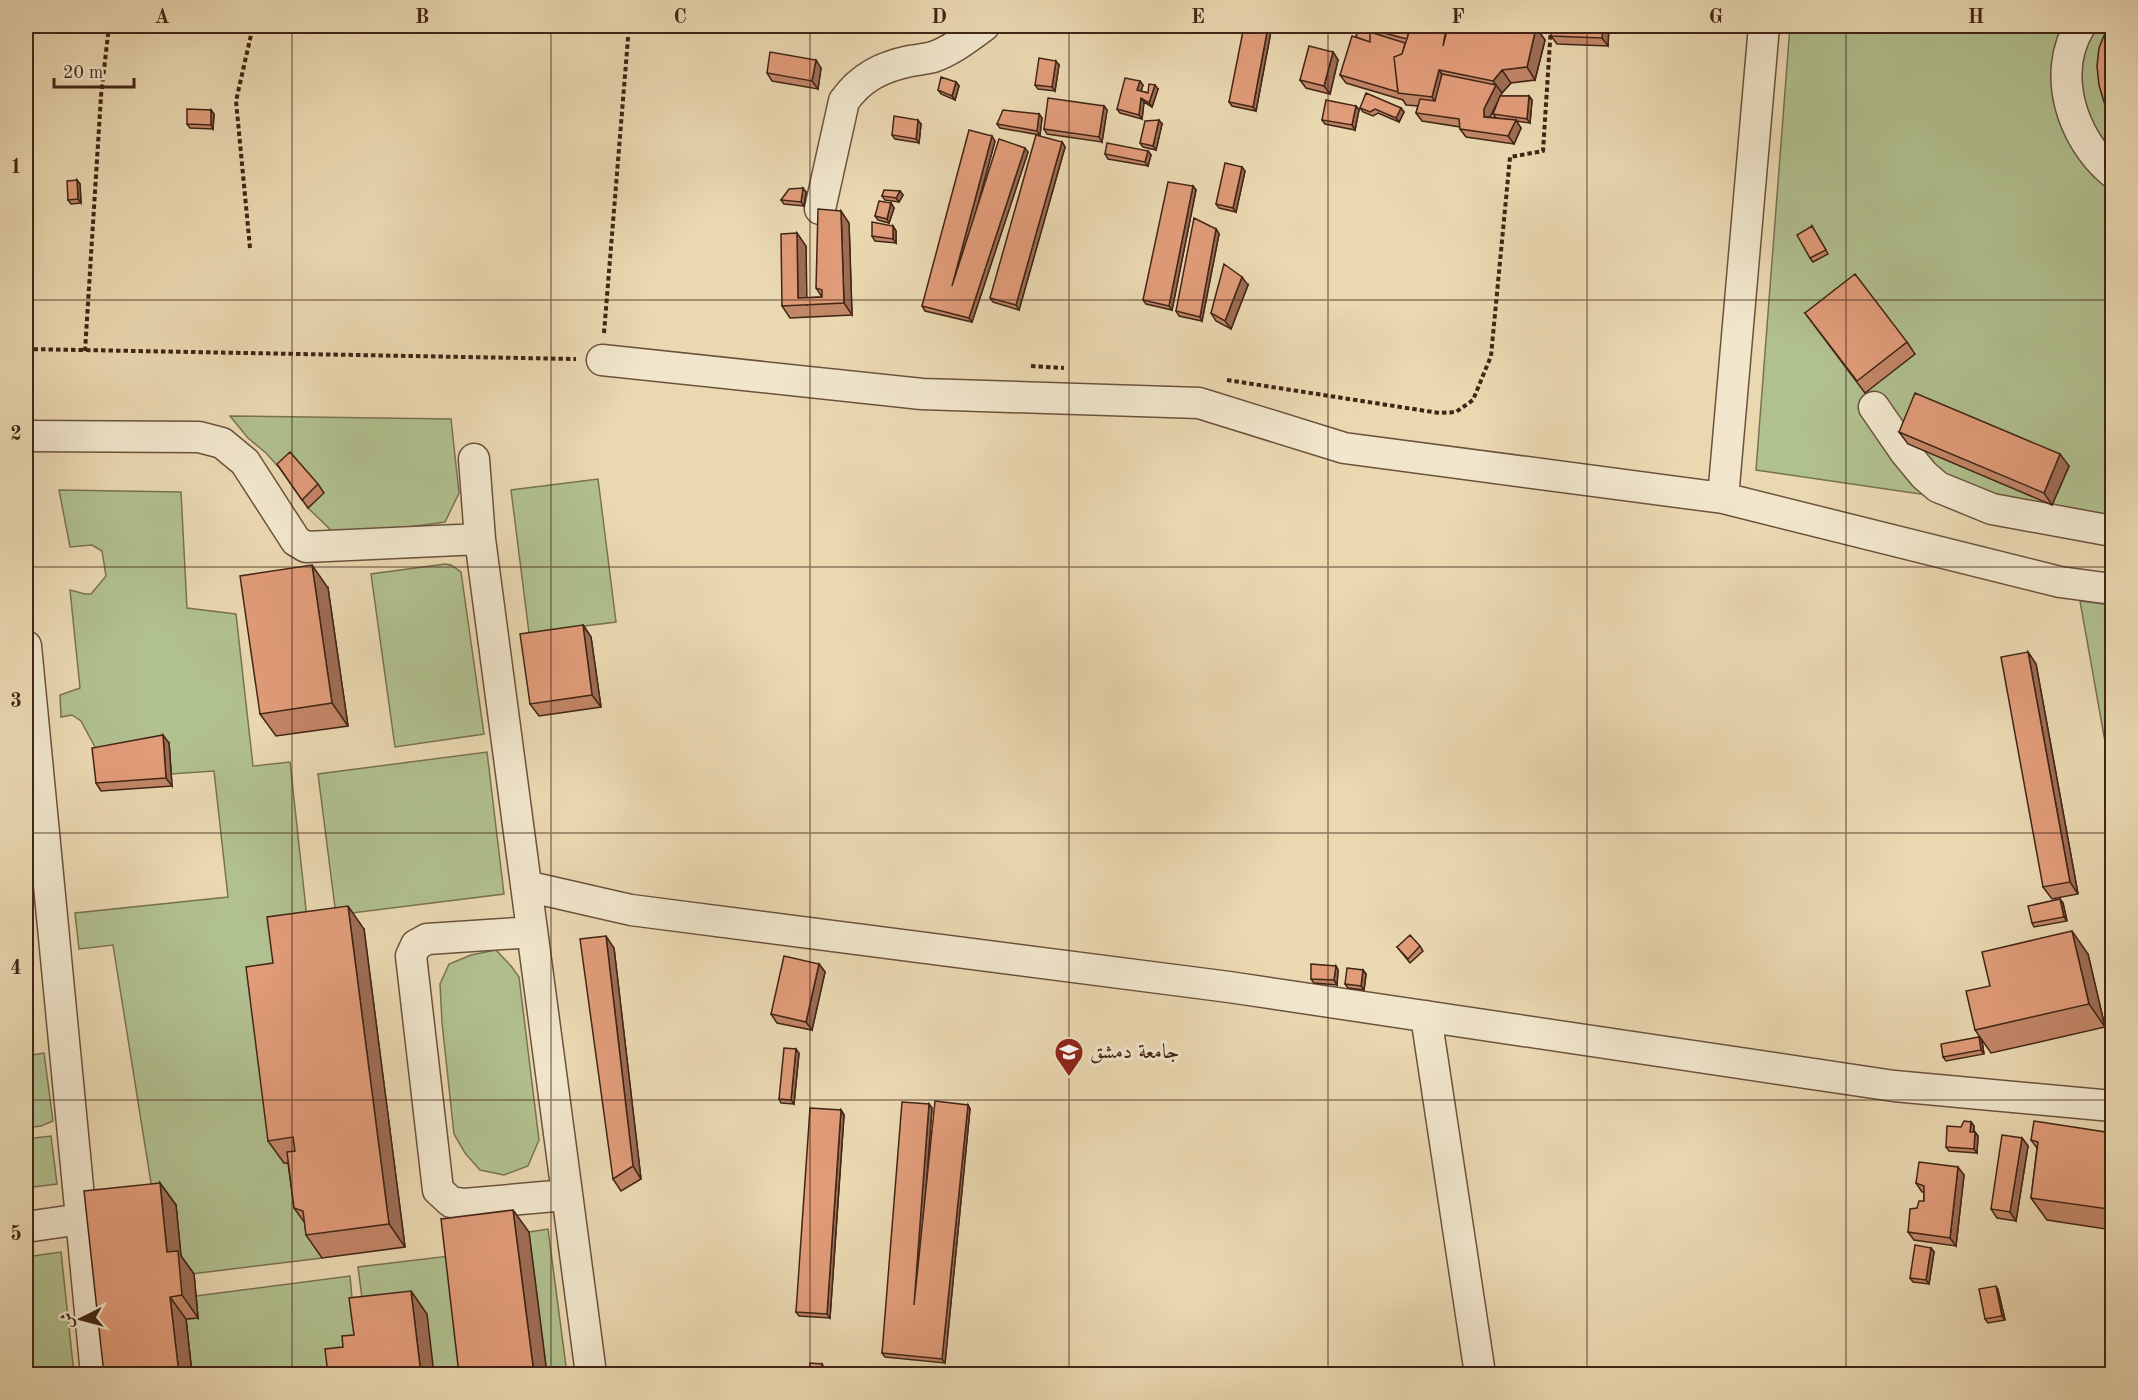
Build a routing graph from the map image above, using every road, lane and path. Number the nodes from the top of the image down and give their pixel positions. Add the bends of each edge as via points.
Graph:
1 (109, 26) edge
2 (253, 26) edge
3 (629, 26) edge
4 (984, 26) edge
5 (1551, 26) edge
6 (1764, 26) edge
7 (2080, 26) edge
8 (2112, 172) edge
9 (820, 208) edge
10 (250, 248) dead end
11 (26, 349) edge
12 (84, 351) junction
13 (602, 360) junction
14 (1031, 366) dead end
15 (1066, 368) dead end
16 (1218, 378) dead end
17 (1874, 407) dead end
18 (26, 436) edge
19 (474, 459) dead end
20 (1723, 498) junction
21 (2112, 531) edge
22 (480, 539) junction
23 (2112, 589) edge
24 (26, 646) edge
25 (526, 886) junction
26 (532, 932) junction
27 (1426, 1016) junction
28 (2112, 1106) edge
29 (566, 1195) junction
30 (81, 1219) junction
31 (26, 1227) edge
32 (96, 1374) edge
33 (591, 1374) edge
34 (1480, 1374) edge

1 - 12 path
2 - 10 path via 236,101
3 - 13 path
4 - 9 street via 934,57 883,68 853,88 844,101
5 - 16 path via 1543,151 1510,158 1491,356 1473,400 1456,412 1439,413
6 - 20 street
7 - 8 street via 2070,53 2069,99 2086,143
11 - 12 path
12 - 13 path
13 - 20 street via 922,394 1199,403 1344,448
14 - 15 path
17 - 21 street via 1905,452 1938,487 1992,509
18 - 22 street via 199,436 222,444 245,462 296,541 306,547
19 - 22 street
20 - 23 street via 2060,582
22 - 25 street
24 - 30 street
25 - 26 street
25 - 27 street via 631,910
26 - 29 street
26 - 29 street via 427,939 416,945 411,956 438,1190 451,1202 464,1204
27 - 28 street via 1894,1086
27 - 34 street
29 - 33 street
30 - 31 street
30 - 32 street

